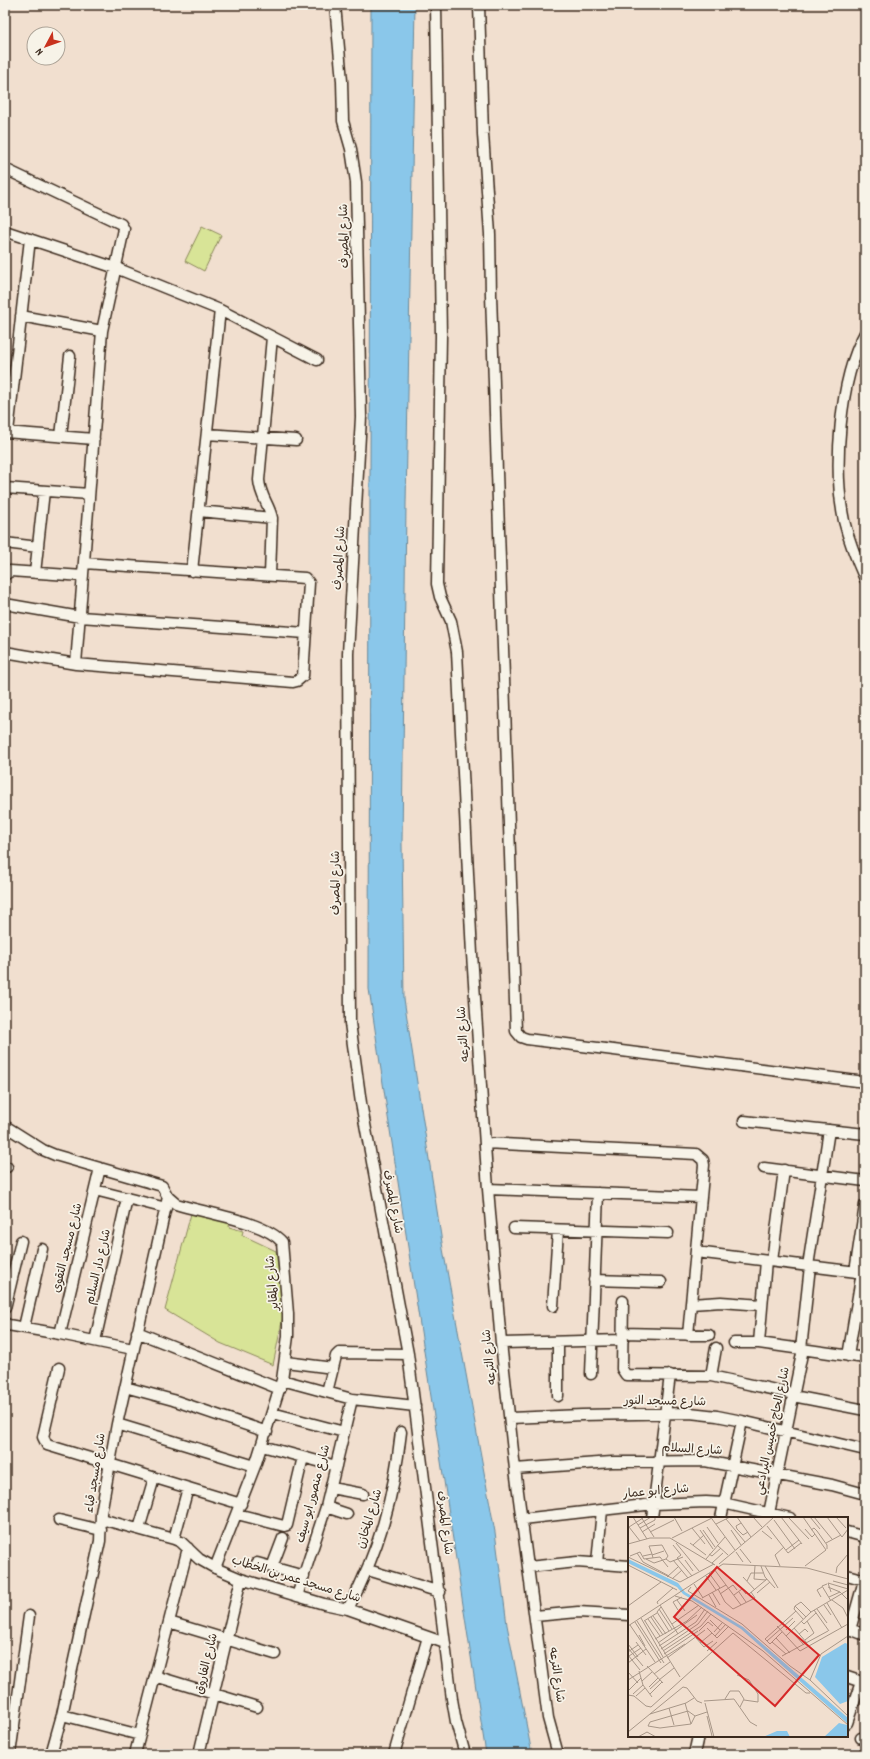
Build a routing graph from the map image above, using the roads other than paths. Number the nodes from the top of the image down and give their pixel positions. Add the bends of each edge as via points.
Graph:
1 (336, 5) edge
2 (436, 5) edge
3 (479, 5) edge
4 (5, 169) edge
5 (5, 231) edge
6 (30, 239) junction
7 (116, 268) junction
8 (220, 310) junction
9 (21, 316) junction
10 (102, 331) junction
11 (865, 333) edge
12 (272, 337) junction
13 (70, 356) dead end
14 (317, 360) dead end
15 (6, 432) edge
16 (207, 434) junction
17 (61, 436) junction
18 (94, 438) junction
19 (262, 438) junction
20 (296, 440) dead end
21 (5, 488) edge
22 (44, 491) junction
23 (90, 494) junction
24 (198, 511) junction
25 (272, 518) junction
26 (5, 544) edge
27 (38, 547) junction
28 (84, 564) junction
29 (192, 571) junction
30 (35, 573) junction
31 (5, 575) edge
32 (83, 576) junction
33 (270, 576) junction
34 (865, 579) edge
35 (5, 604) edge
36 (80, 617) junction
37 (306, 633) junction
38 (5, 652) edge
39 (76, 664) junction
40 (865, 1082) edge
41 (744, 1121) dead end
42 (5, 1126) edge
43 (829, 1130) junction
44 (865, 1134) edge
45 (485, 1144) junction
46 (100, 1168) junction
47 (764, 1168) dead end
48 (784, 1170) junction
49 (822, 1175) junction
50 (865, 1181) edge
51 (488, 1189) junction
52 (95, 1190) junction
53 (598, 1193) junction
54 (168, 1197) junction
55 (700, 1197) junction
56 (127, 1198) junction
57 (865, 1205) edge
58 (166, 1208) junction
59 (514, 1228) dead end
60 (558, 1230) junction
61 (596, 1231) junction
62 (668, 1233) dead end
63 (21, 1241) dead end
64 (42, 1249) dead end
65 (696, 1252) junction
66 (769, 1261) junction
67 (809, 1266) junction
68 (861, 1272) edge
69 (594, 1280) junction
70 (661, 1282) dead end
71 (623, 1301) dead end
72 (691, 1304) junction
73 (762, 1305) junction
74 (553, 1306) dead end
75 (5, 1308) edge
76 (5, 1323) edge
77 (24, 1327) junction
78 (137, 1332) junction
79 (60, 1334) junction
80 (688, 1335) junction
81 (709, 1335) dead end
82 (623, 1336) junction
83 (95, 1341) junction
84 (592, 1341) junction
85 (558, 1342) junction
86 (502, 1343) junction
87 (734, 1343) dead end
88 (759, 1343) junction
89 (716, 1348) dead end
90 (133, 1349) junction
91 (802, 1349) junction
92 (408, 1354) junction
93 (848, 1356) junction
94 (865, 1358) edge
95 (286, 1362) junction
96 (59, 1368) dead end
97 (333, 1368) junction
98 (591, 1374) dead end
99 (670, 1375) junction
100 (711, 1376) junction
101 (281, 1385) junction
102 (125, 1387) junction
103 (327, 1392) junction
104 (794, 1395) junction
105 (558, 1396) dead end
106 (352, 1399) junction
107 (415, 1406) junction
108 (865, 1410) edge
109 (272, 1413) junction
110 (665, 1414) junction
111 (510, 1418) junction
112 (742, 1421) junction
113 (117, 1424) junction
114 (786, 1431) junction
115 (267, 1432) junction
116 (344, 1432) junction
117 (401, 1432) dead end
118 (262, 1446) junction
119 (865, 1450) edge
120 (303, 1457) junction
121 (659, 1461) junction
122 (110, 1464) junction
123 (732, 1465) junction
124 (255, 1466) junction
125 (336, 1466) junction
126 (515, 1468) junction
127 (777, 1474) junction
128 (154, 1478) junction
129 (188, 1488) junction
130 (332, 1488) junction
131 (363, 1494) dead end
132 (865, 1494) edge
133 (724, 1503) junction
134 (242, 1504) junction
135 (654, 1504) junction
136 (326, 1507) junction
137 (602, 1510) junction
138 (237, 1514) junction
139 (347, 1514) dead end
140 (769, 1515) edge
141 (652, 1517) edge
142 (720, 1517) edge
143 (783, 1517) edge
144 (101, 1519) junction
145 (59, 1520) dead end
146 (522, 1520) junction
147 (139, 1529) junction
148 (101, 1530) junction
149 (848, 1532) edge
150 (865, 1537) edge
151 (283, 1538) dead end
152 (174, 1539) junction
153 (188, 1548) junction
154 (257, 1563) dead end
155 (597, 1563) junction
156 (628, 1566) edge
157 (272, 1567) junction
158 (528, 1567) junction
159 (215, 1568) junction
160 (368, 1570) junction
161 (848, 1575) edge
162 (304, 1576) junction
163 (241, 1579) junction
164 (865, 1579) edge
165 (440, 1592) junction
166 (297, 1596) junction
167 (348, 1609) junction
168 (29, 1616) dead end
169 (534, 1616) junction
170 (628, 1616) edge
171 (169, 1622) junction
172 (849, 1629) edge
173 (865, 1634) edge
174 (428, 1637) junction
175 (226, 1639) junction
176 (445, 1643) junction
177 (275, 1654) dead end
178 (155, 1676) junction
179 (848, 1677) edge
180 (863, 1682) edge
181 (213, 1694) junction
182 (257, 1707) dead end
183 (62, 1715) junction
184 (848, 1720) edge
185 (140, 1734) junction
186 (698, 1737) edge
187 (10, 1754) edge
188 (51, 1754) edge
189 (135, 1754) edge
190 (198, 1754) edge
191 (394, 1754) edge
192 (465, 1754) edge
193 (558, 1754) edge
194 (694, 1754) edge

1 - 92 street, شارع المصرف via 343,121 356,182 360,374 360,445 348,654 350,1023 360,1102
2 - 45 street, شارع الترعه via 441,336 437,571 438,590 451,621 457,652 472,954
3 - 40 street via 483,134 490,234 516,1031 527,1039
4 - 7 street via 121,224 125,233
5 - 6 street
6 - 7 street
6 - 9 street
7 - 8 street
7 - 10 street
8 - 12 street
8 - 16 street
9 - 10 street
9 - 15 street
10 - 18 street
11 - 34 street via 855,356 840,421 838,475 844,522
12 - 14 street
12 - 19 street
13 - 17 street
15 - 17 street
16 - 19 street
16 - 24 street
17 - 18 street
18 - 23 street
19 - 20 street
19 - 25 street via 259,487
21 - 22 street
22 - 23 street
22 - 27 street
23 - 28 street
24 - 25 street
24 - 29 street
25 - 33 street
26 - 27 street
27 - 30 street
28 - 29 street
28 - 32 street
29 - 33 street
30 - 31 street via 10,571
30 - 32 street
32 - 36 street
33 - 37 street via 303,578 308,581
35 - 36 street
36 - 37 street
36 - 39 street
37 - 39 street via 304,672 297,681
38 - 39 street
41 - 43 street
42 - 46 street, شارع المقابر via 43,1150
43 - 44 street
43 - 49 street, شارع الحاج خميس البرادعي
45 - 51 street, شارع الترعه
45 - 55 street via 696,1154 703,1160
46 - 52 street, شارع مسجد التقوى
46 - 54 street, شارع المقابر via 162,1186
47 - 48 street
48 - 49 street
48 - 66 street
49 - 50 street
49 - 67 street, شارع الحاج خميس البرادعي
51 - 53 street
51 - 86 street, شارع الترعه
52 - 56 street
52 - 79 street, شارع مسجد التقوى
53 - 55 street
53 - 61 street
54 - 58 street, شارع مسجد قباء
54 - 95 street, شارع المقابر via 176,1204 247,1223 272,1234 282,1242 288,1314
55 - 65 street
56 - 58 street
56 - 83 street, شارع دار السلام
57 - 68 street
58 - 78 street, شارع مسجد قباء
59 - 60 street
60 - 61 street
60 - 74 street
61 - 62 street
61 - 69 street
63 - 75 street
64 - 77 street
65 - 66 street
65 - 72 street
66 - 67 street
66 - 73 street
67 - 68 street
67 - 91 street, شارع الحاج خميس البرادعي
68 - 93 street
69 - 70 street
69 - 84 street
71 - 82 street
72 - 73 street via 721,1302
72 - 80 street
73 - 88 street
76 - 77 street
77 - 79 street
78 - 90 street, شارع مسجد قباء
78 - 101 street
79 - 83 street
80 - 81 street
80 - 82 street
82 - 84 street
82 - 99 street via 624,1373
83 - 90 street
84 - 85 street
84 - 98 street
85 - 86 street
85 - 105 street
86 - 111 street, شارع الترعه
87 - 88 street
88 - 91 street
89 - 100 street
90 - 102 street, شارع مسجد قباء
91 - 93 street
91 - 104 street, شارع الحاج خميس البرادعي
92 - 97 street via 339,1353
92 - 107 street, شارع المصرف
93 - 94 street
95 - 97 street
95 - 101 street, شارع المقابر
96 - 122 street via 43,1437 45,1443
97 - 103 street
99 - 100 street
99 - 110 street
100 - 104 street
101 - 103 street
101 - 109 street, شارع المقابر
102 - 113 street, شارع مسجد قباء
102 - 115 street via 187,1404
103 - 106 street
104 - 108 street
104 - 114 street, شارع الحاج خميس البرادعي
106 - 107 street
106 - 116 street, شارع منصور ابو سيف
107 - 165 street, شارع المصرف
109 - 115 street, شارع المقابر
109 - 116 street
110 - 111 street, شارع مسجد النور
110 - 112 street, شارع مسجد النور via 690,1413
110 - 121 street
111 - 126 street, شارع الترعه
112 - 114 street, شارع مسجد النور
112 - 123 street
113 - 122 street, شارع مسجد قباء
113 - 124 street
114 - 119 street, شارع مسجد النور
114 - 127 street, شارع الحاج خميس البرادعي
115 - 118 street, شارع المقابر
116 - 125 street, شارع منصور ابو سيف
117 - 160 street, شارع المخازن via 390,1503 381,1537
118 - 120 street
118 - 124 street, شارع المقابر
120 - 125 street
120 - 138 street via 287,1525
121 - 123 street, شارع السلام via 705,1461
121 - 126 street, شارع السلام
121 - 135 street
122 - 128 street
122 - 144 street, شارع مسجد قباء
123 - 127 street, شارع السلام
123 - 133 street
124 - 134 street, شارع المقابر
125 - 130 street, شارع منصور ابو سيف
126 - 146 street, شارع الترعه
127 - 132 street, شارع السلام
127 - 140 street, شارع الحاج خميس البرادعي
128 - 129 street
128 - 147 street
129 - 134 street
129 - 152 street
130 - 131 street
130 - 136 street, شارع منصور ابو سيف
133 - 135 street, شارع ابو عمار
133 - 140 street, شارع ابو عمار
133 - 142 street
134 - 138 street, شارع المقابر
135 - 137 street, شارع ابو عمار
135 - 141 street
136 - 139 street
136 - 162 street, شارع منصور ابو سيف
137 - 146 street, شارع ابو عمار
137 - 155 street
138 - 159 street, شارع المقابر
140 - 143 street, شارع ابو عمار
144 - 147 street, شارع مسجد عمر بن الخطاب
144 - 148 street, شارع مسجد قباء
145 - 148 street
146 - 158 street, شارع الترعه
147 - 152 street, شارع مسجد عمر بن الخطاب
148 - 183 street, شارع مسجد قباء
149 - 150 street
151 - 157 street
152 - 153 street, شارع مسجد عمر بن الخطاب
153 - 159 street, شارع مسجد عمر بن الخطاب via 199,1559
153 - 171 street
154 - 157 street
155 - 156 street
155 - 158 street via 577,1562
157 - 162 street
158 - 169 street, شارع الترعه
159 - 163 street, شارع مسجد عمر بن الخطاب
160 - 165 street
160 - 167 street, شارع المخازن
161 - 164 street
162 - 166 street, شارع منصور ابو سيف
163 - 166 street, شارع مسجد عمر بن الخطاب
163 - 175 street, شارع الفاروق
164 - 172 street
165 - 176 street, شارع المصرف
166 - 167 street, شارع مسجد عمر بن الخطاب
167 - 174 street, شارع مسجد عمر بن الخطاب
168 - 187 street
169 - 170 street via 578,1612
169 - 193 street, شارع الترعه via 548,1718
171 - 175 street
171 - 178 street
172 - 173 street
174 - 176 street, شارع مسجد عمر بن الخطاب
174 - 191 street
175 - 177 street
175 - 181 street, شارع الفاروق
176 - 192 street, شارع المصرف via 456,1722
178 - 181 street
178 - 185 street
179 - 180 street
180 - 184 street
181 - 182 street
181 - 190 street, شارع الفاروق
183 - 185 street
183 - 188 street, شارع مسجد قباء
185 - 189 street
186 - 194 street

